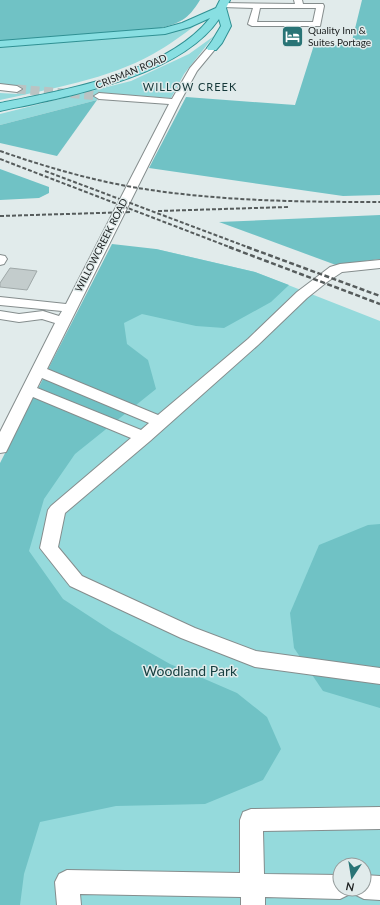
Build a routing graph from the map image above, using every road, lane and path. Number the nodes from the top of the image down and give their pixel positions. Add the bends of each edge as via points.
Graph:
1 (298, 3) edge
2 (223, 4) edge
3 (257, 6) junction
4 (0, 44) edge
5 (212, 48) joint
6 (0, 87) edge
7 (17, 89) tunnel mouth
8 (99, 96) tunnel mouth
9 (175, 102) junction
10 (0, 107) edge
11 (380, 264) edge
12 (0, 301) edge
13 (69, 308) junction
14 (0, 315) edge
15 (62, 321) junction
16 (38, 371) junction
17 (29, 390) junction
18 (161, 422) junction
19 (144, 437) junction
20 (0, 448) edge
21 (380, 676) edge
22 (380, 818) edge
23 (332, 888) edge
24 (253, 895) edge
25 (69, 905) edge

1 - 3 street
1 - 3 street via 320,6 317,24 252,24
2 - 3 street
2 - 4 main road via 209,16 165,31
2 - 5 main road via 226,26
2 - 10 main road, CRISMAN ROAD via 206,30 172,54 119,78 84,89
5 - 9 street, WILLOWCREEK ROAD via 194,70
6 - 7 street
8 - 9 street
9 - 13 street, WILLOWCREEK ROAD
11 - 18 street via 334,270 302,295 253,342
12 - 13 street
13 - 15 street, WILLOWCREEK ROAD
14 - 15 street via 19,318 43,315
15 - 16 street, WILLOWCREEK ROAD
16 - 17 street, WILLOWCREEK ROAD
16 - 18 street
17 - 19 street
17 - 20 street, WILLOWCREEK ROAD
18 - 19 street
19 - 21 street via 57,510 49,548 76,581 188,633 255,659
22 - 24 street via 251,820
23 - 24 street
24 - 25 street via 67,882

